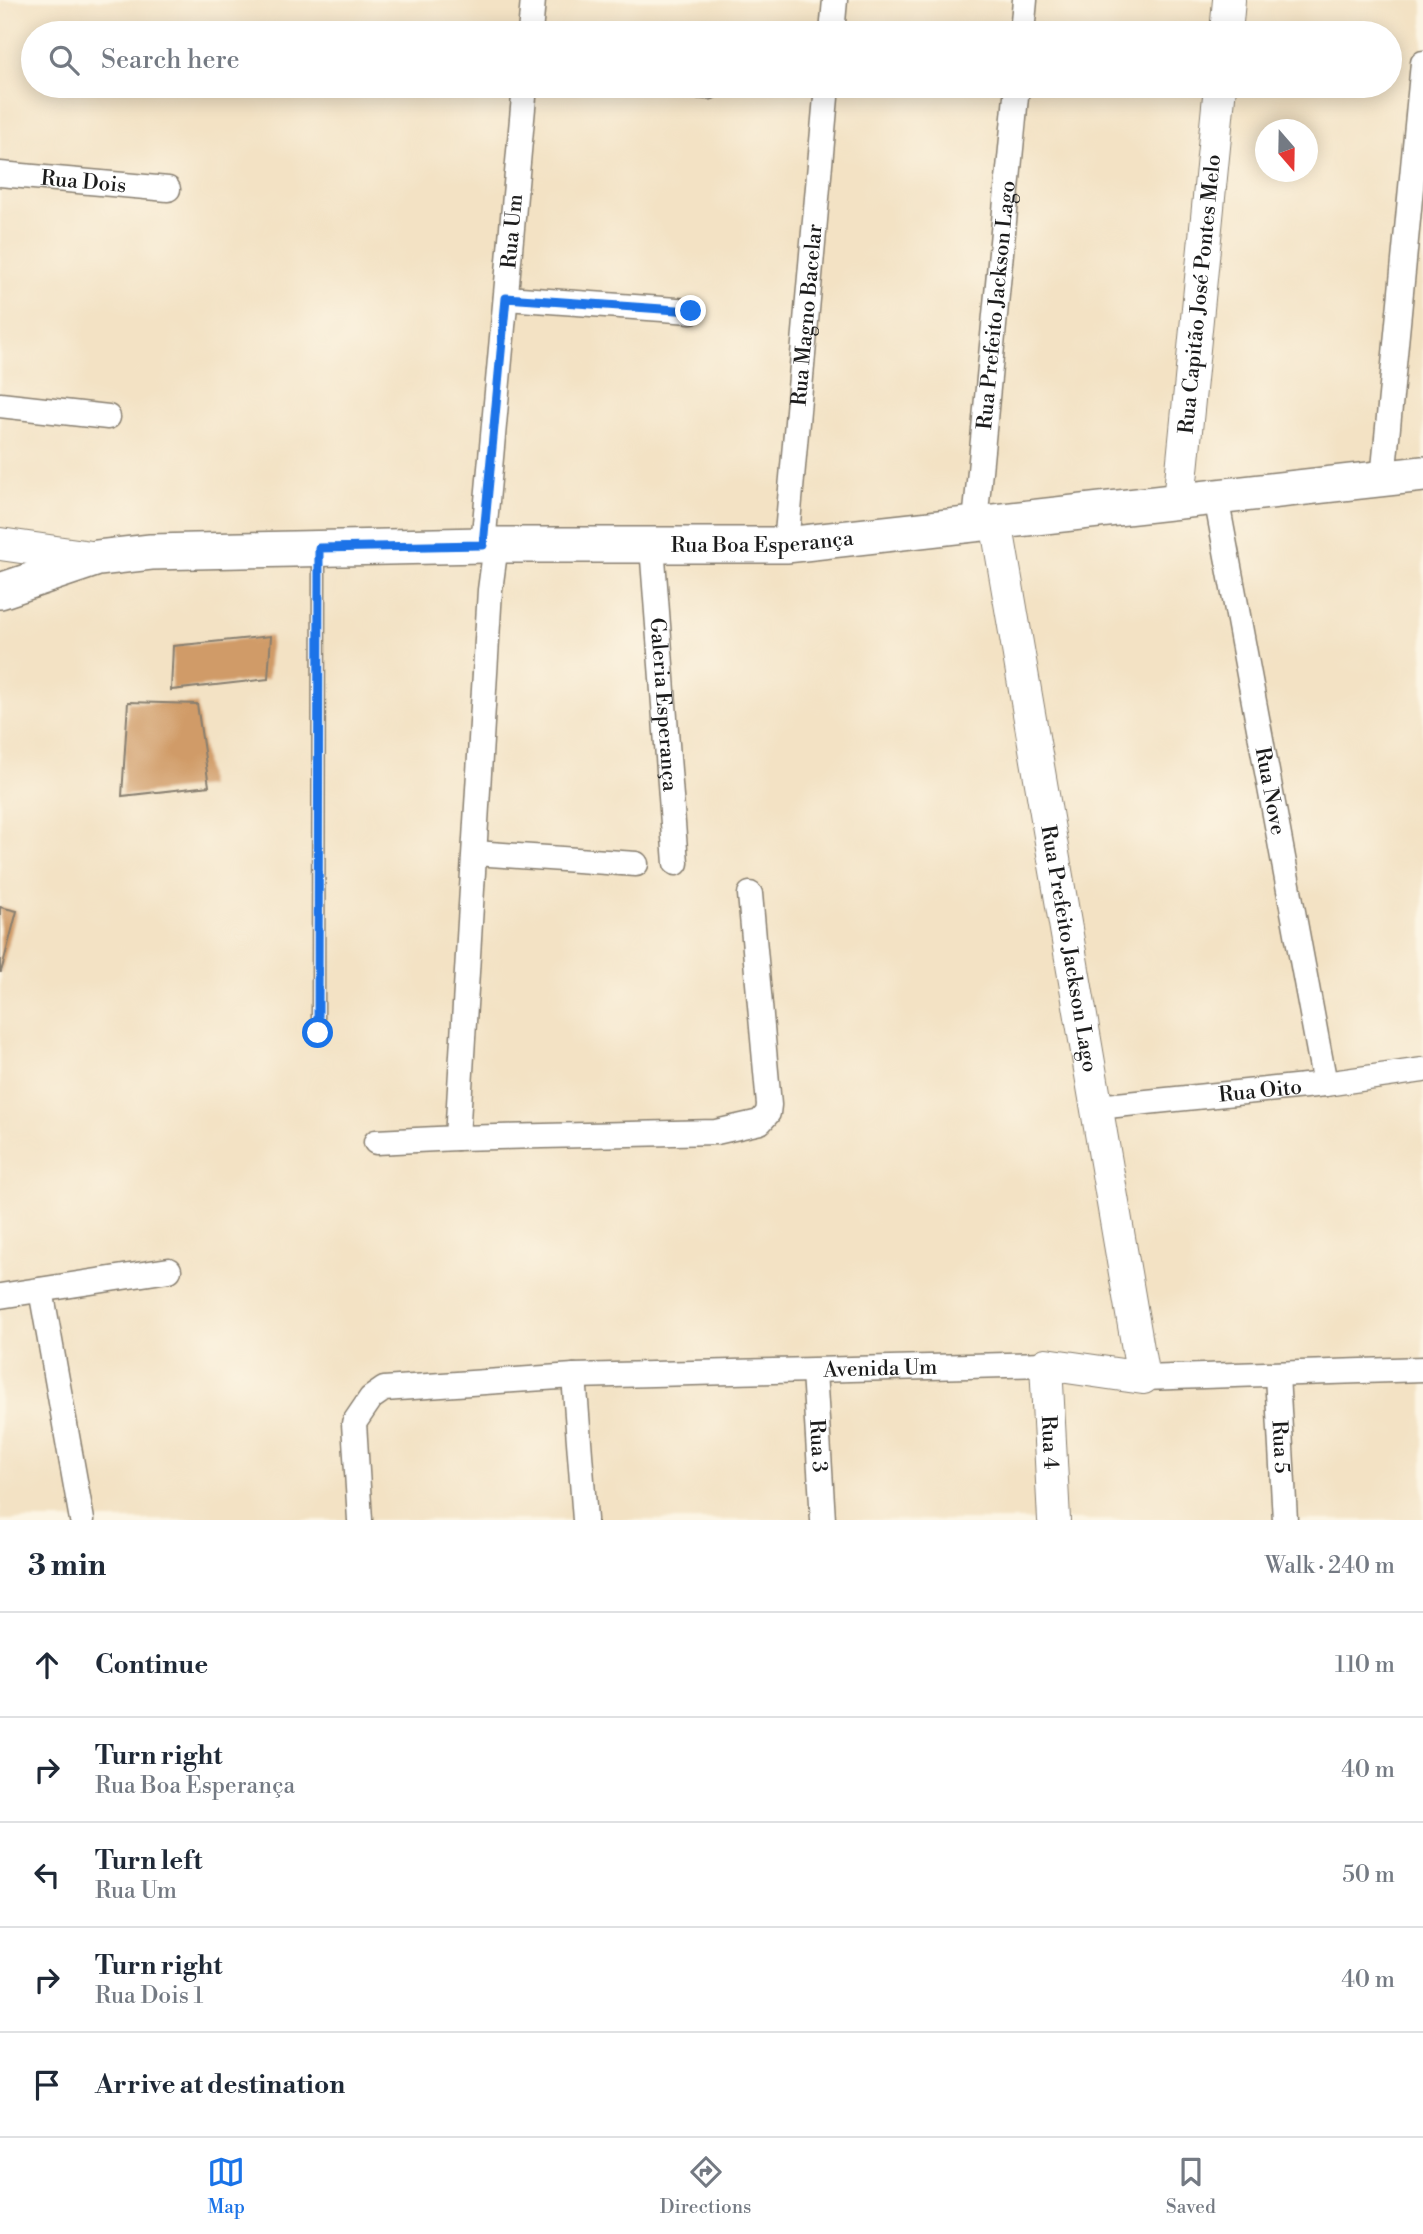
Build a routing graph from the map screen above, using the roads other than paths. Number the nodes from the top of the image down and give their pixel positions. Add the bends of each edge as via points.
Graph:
1 (533, 0) edge
2 (835, 0) edge
3 (1025, 0) edge
4 (1229, 0) edge
5 (531, 21) edge
6 (833, 21) edge
7 (1023, 21) edge
8 (1227, 21) edge
9 (1423, 63) edge
10 (524, 98) edge
11 (826, 98) edge
12 (1016, 98) edge
13 (1219, 98) edge
14 (0, 174) edge
15 (168, 189) dead end
16 (506, 298) junction
17 (691, 311) dead end
18 (0, 405) edge
19 (108, 417) dead end
20 (1423, 474) edge
21 (1383, 479) junction
22 (1216, 497) junction
23 (1179, 501) junction
24 (986, 522) junction
25 (0, 544) edge
26 (490, 545) junction
27 (786, 545) junction
28 (652, 546) junction
29 (319, 548) junction
30 (98, 558) junction
31 (0, 591) edge
32 (475, 853) junction
33 (676, 863) dead end
34 (636, 864) dead end
35 (750, 894) dead end
36 (318, 1033) dead end
37 (1423, 1070) edge
38 (1325, 1084) junction
39 (1097, 1107) junction
40 (457, 1138) junction
41 (376, 1142) dead end
42 (169, 1270) dead end
43 (40, 1290) junction
44 (0, 1296) edge
45 (1046, 1364) junction
46 (1423, 1369) edge
47 (814, 1371) junction
48 (1277, 1375) junction
49 (575, 1376) junction
50 (1143, 1378) junction
51 (82, 1520) edge
52 (360, 1520) edge
53 (585, 1520) edge
54 (823, 1520) edge
55 (1054, 1520) edge
56 (1285, 1520) edge

1 - 5 street
2 - 6 street
3 - 7 street
4 - 8 street
9 - 21 street
10 - 16 street, Rua Um
11 - 27 street, Rua Magno Bacelar
12 - 24 street, Rua Prefeito Jackson Lago
13 - 23 street, Rua Capitão José Pontes Melo
14 - 15 street, Rua Dois
16 - 17 street
16 - 26 street, Rua Um
18 - 19 street
20 - 21 main road, Rua Boa Esperança
21 - 22 main road, Rua Boa Esperança
22 - 23 main road, Rua Boa Esperança
22 - 38 street, Rua Nove
23 - 24 main road, Rua Boa Esperança
24 - 27 main road, Rua Boa Esperança
24 - 39 street, Rua Prefeito Jackson Lago
25 - 30 street
26 - 28 main road, Rua Boa Esperança
26 - 29 main road, Rua Boa Esperança
26 - 32 street, Rua Um
27 - 28 main road, Rua Boa Esperança
28 - 33 street, Galeria Esperança
29 - 30 main road, Rua Boa Esperança via 151,552
29 - 36 lane
30 - 31 main road, Rua Boa Esperança
32 - 34 street
32 - 40 street, Rua Um
35 - 40 street via 769,1105 760,1122 716,1132
37 - 38 street, Rua Oito
38 - 39 street, Rua Oito
39 - 50 street, Rua Prefeito Jackson Lago
40 - 41 street
42 - 43 street
43 - 44 street
43 - 51 street
45 - 47 street, Avenida Um
45 - 50 street, Avenida Um
45 - 55 street, Rua 4
46 - 48 street, Avenida Um
47 - 49 street, Avenida Um
47 - 54 street, Rua 3
48 - 50 street, Avenida Um
48 - 56 street, Rua 5
49 - 52 street, Avenida Um via 384,1389 371,1398 354,1423
49 - 53 street

